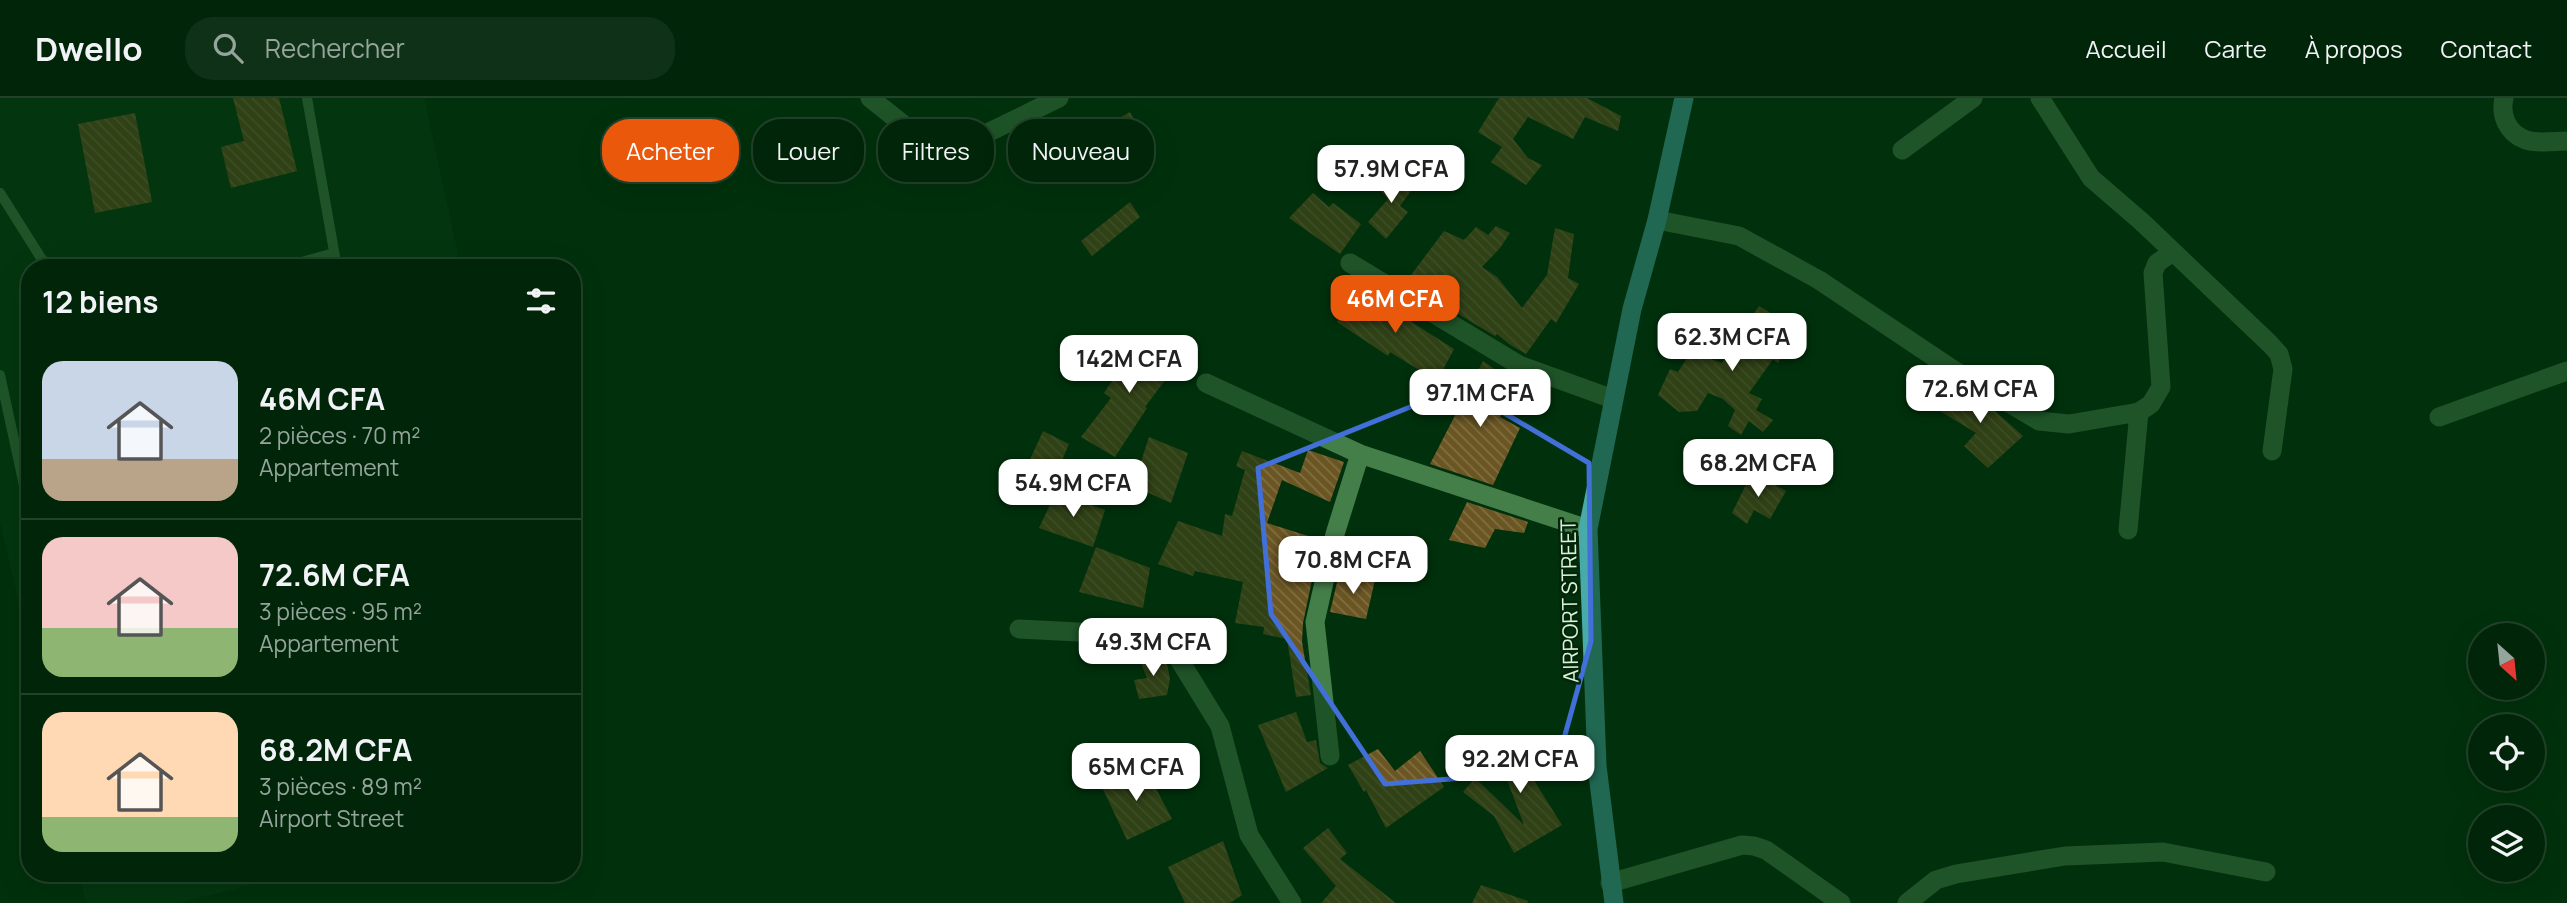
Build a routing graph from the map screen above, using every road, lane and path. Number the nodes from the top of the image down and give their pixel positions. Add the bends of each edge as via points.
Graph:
1 (307, 98) edge
2 (870, 98) edge
3 (1059, 98) edge
4 (1684, 98) edge
5 (1973, 98) edge
6 (2040, 98) edge
7 (2504, 98) edge
8 (2567, 141) edge
9 (1902, 150) dead end
10 (0, 193) edge
11 (1657, 220) junction
12 (2173, 252) junction
13 (334, 253) junction
14 (42, 259) edge
15 (312, 259) edge
16 (335, 259) edge
17 (1350, 263) dead end
18 (2567, 371) edge
19 (0, 375) edge
20 (1206, 383) dead end
21 (1613, 399) junction
22 (2138, 412) junction
23 (2439, 417) dead end
24 (2272, 451) dead end
25 (1360, 454) junction
26 (21, 472) edge
27 (1588, 530) junction
28 (2128, 530) dead end
29 (1020, 629) dead end
30 (1330, 756) dead end
31 (2266, 872) dead end
32 (1610, 883) junction
33 (1292, 903) edge
34 (1614, 903) edge
35 (1841, 903) edge
36 (1907, 903) edge

1 - 13 lane
2 - 3 street via 919,136 975,139
4 - 11 highway, AIRPORT STREET
5 - 9 street
6 - 12 street via 2091,178
7 - 8 street via 2501,111 2511,130 2527,140
10 - 14 lane
11 - 21 highway, AIRPORT STREET
11 - 22 street via 1739,236 1819,280 2039,421 2069,424
12 - 22 street via 2157,263 2153,273 2161,387 2151,404
12 - 24 street via 2279,354 2283,369
13 - 15 lane
13 - 16 lane
17 - 21 street via 1518,365
18 - 23 street
19 - 26 lane
20 - 25 street
21 - 27 highway, AIRPORT STREET
22 - 28 street
25 - 27 street
25 - 30 street via 1315,622
27 - 32 highway, AIRPORT STREET via 1597,766
29 - 33 street via 1138,635 1155,640 1177,656 1220,726 1249,835
31 - 36 street via 2163,852 2065,856 1956,874 1936,880
32 - 34 highway, AIRPORT STREET
32 - 35 street via 1742,845 1754,846 1776,856

